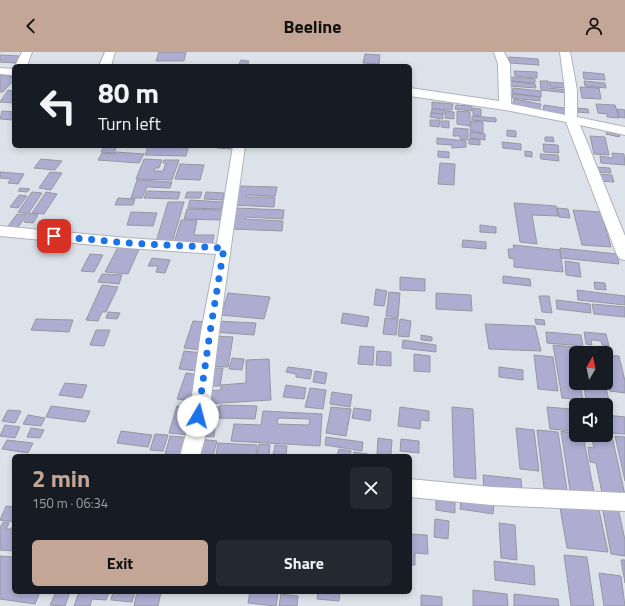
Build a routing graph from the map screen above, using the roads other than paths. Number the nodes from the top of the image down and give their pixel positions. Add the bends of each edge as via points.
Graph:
1 (27, 52) edge
2 (110, 52) edge
3 (499, 52) edge
4 (565, 52) edge
5 (22, 64) edge
6 (106, 64) edge
7 (0, 71) edge
8 (12, 72) edge
9 (412, 92) edge
10 (505, 106) junction
11 (571, 119) junction
12 (625, 131) edge
13 (239, 148) edge
14 (0, 231) edge
15 (224, 248) junction
16 (625, 255) edge
17 (190, 454) edge
18 (412, 488) edge
19 (625, 502) edge

1 - 5 street
2 - 6 street
3 - 10 street via 504,64
4 - 11 street via 571,90
7 - 8 street
9 - 10 street
10 - 11 street
11 - 12 street
11 - 16 street
13 - 15 street
14 - 15 street via 127,243
15 - 17 street
18 - 19 street via 491,496

